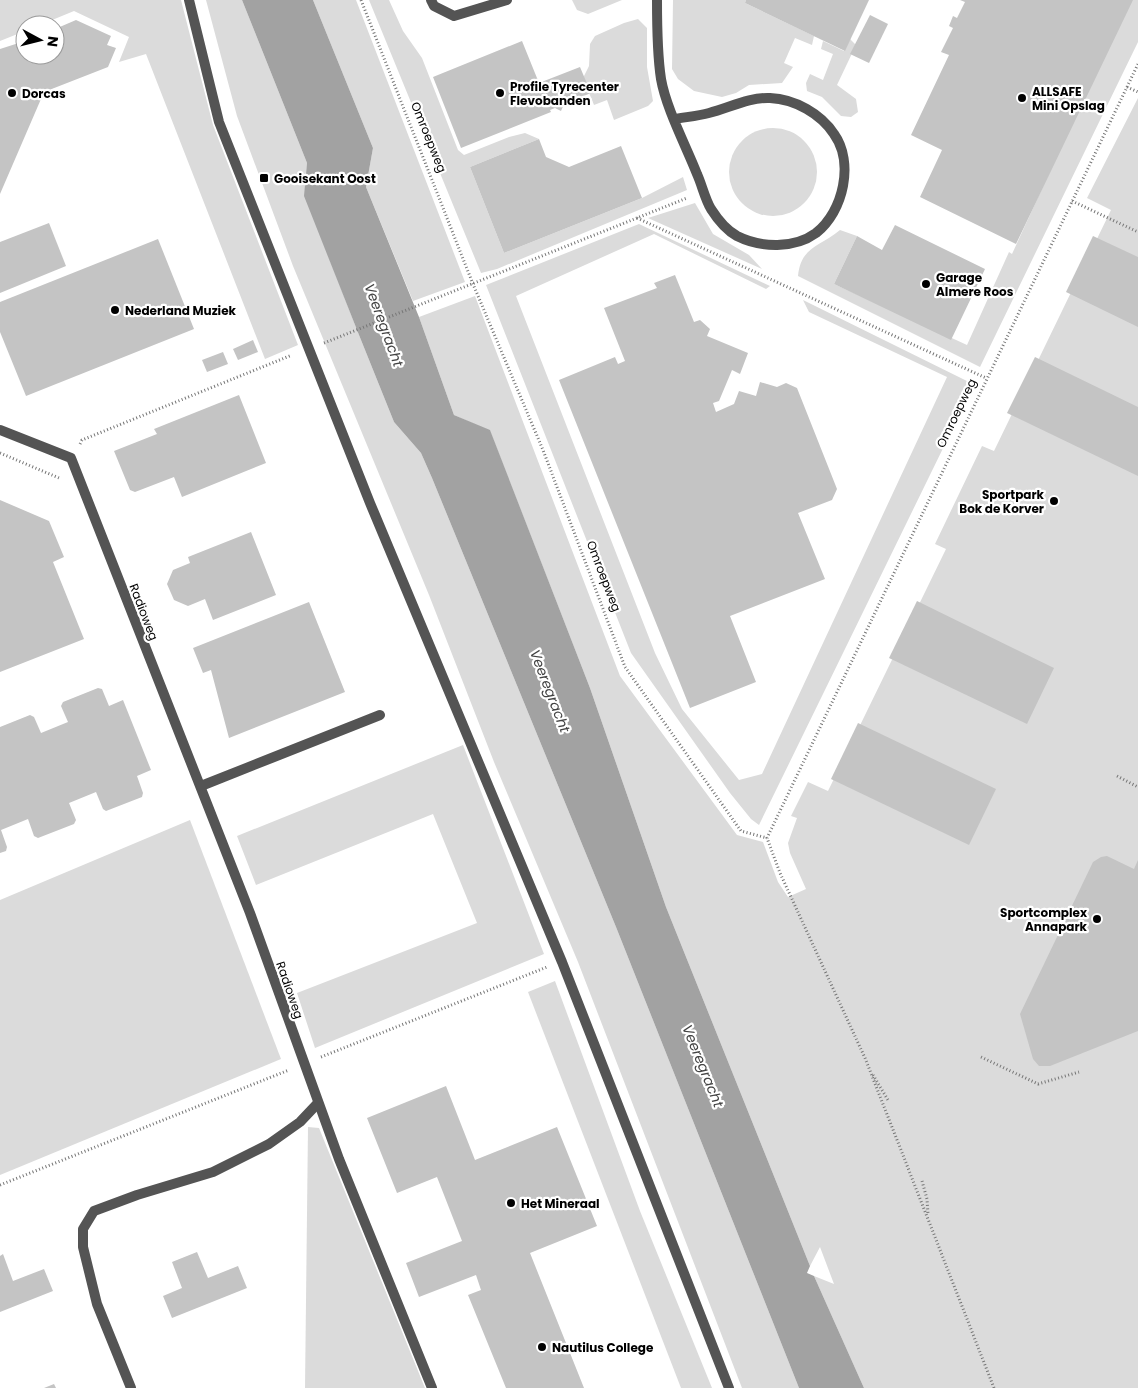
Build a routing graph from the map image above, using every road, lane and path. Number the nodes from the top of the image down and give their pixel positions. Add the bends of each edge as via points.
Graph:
1 (189, 0) edge
2 (362, 0) edge
3 (431, 0) edge
4 (507, 0) edge
5 (657, 0) edge
6 (1138, 64) edge
7 (1127, 87) junction
8 (1138, 92) edge
9 (675, 119) junction
10 (704, 191) junction
11 (1072, 201) junction
12 (637, 218) junction
13 (1138, 232) edge
14 (473, 284) junction
15 (309, 349) junction
16 (986, 378) junction
17 (0, 430) edge
18 (0, 453) edge
19 (71, 458) junction
20 (62, 486) dead end
21 (380, 715) dead end
22 (1117, 776) dead end
23 (201, 786) junction
24 (1138, 787) edge
25 (767, 838) junction
26 (562, 962) junction
27 (981, 1057) dead end
28 (304, 1064) junction
29 (868, 1066) junction
30 (1078, 1072) dead end
31 (888, 1100) dead end
32 (318, 1103) junction
33 (922, 1181) dead end
34 (0, 1185) edge
35 (928, 1217) junction
36 (131, 1388) edge
37 (432, 1388) edge
38 (729, 1388) edge
39 (994, 1388) edge

1 - 15 street via 219,122
2 - 14 path, Omroepweg
3 - 4 street via 434,6 454,16
5 - 9 street via 662,81
6 - 7 path, Omroepweg
7 - 8 path
7 - 11 path, Omroepweg
9 - 10 street
9 - 10 street via 708,114 754,98 772,98 817,115 840,143 845,161 844,184 837,204 817,232 803,240 777,246 736,236 722,225 710,208
10 - 12 path
11 - 13 path
11 - 16 path, Omroepweg
12 - 14 path
12 - 16 path, Omroepweg
14 - 15 path
14 - 25 path, Omroepweg via 544,450 625,667 742,831
15 - 19 path via 82,440
15 - 26 street
16 - 25 path, Omroepweg
17 - 19 street
18 - 20 path via 58,477
19 - 23 street, Radioweg
21 - 23 street
22 - 24 path
23 - 28 street, Radioweg
25 - 29 path
26 - 28 path
26 - 38 street
27 - 30 path via 1038,1084
28 - 32 street, Radioweg
28 - 34 path
29 - 31 path
29 - 35 path
32 - 36 street via 300,1122 270,1144 213,1172 94,1211 83,1229 83,1247 97,1304
32 - 37 street, Radioweg
33 - 35 path via 928,1199
35 - 39 path

